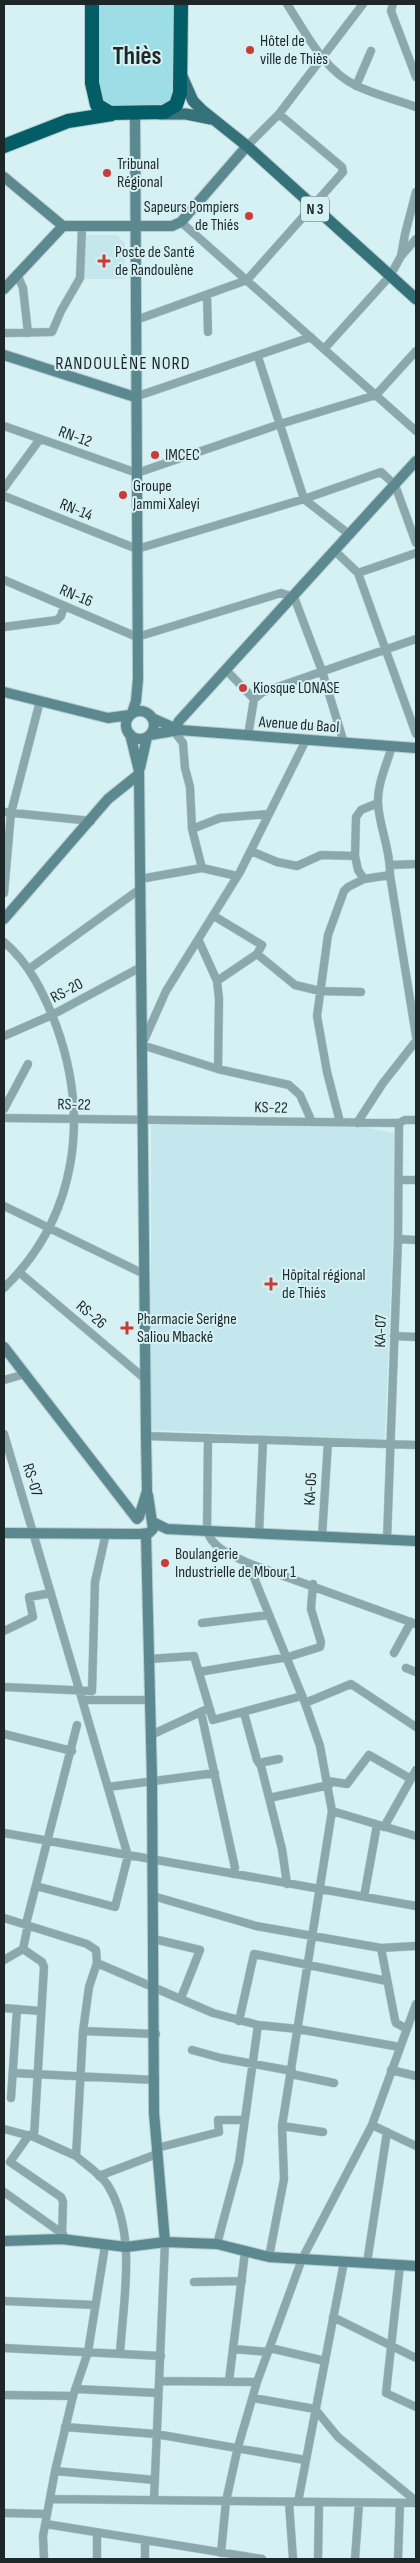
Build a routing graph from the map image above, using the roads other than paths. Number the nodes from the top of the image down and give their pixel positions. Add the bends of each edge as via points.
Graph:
1 (180, 4) edge
2 (287, 4) edge
3 (363, 4) edge
4 (384, 4) edge
5 (91, 5) edge
6 (392, 7) edge
7 (371, 51) dead end
8 (322, 58) junction
9 (180, 69) junction
10 (416, 77) edge
11 (92, 83) junction
12 (356, 86) junction
13 (416, 107) edge
14 (115, 114) junction
15 (135, 114) junction
16 (156, 114) junction
17 (278, 114) junction
18 (212, 120) junction
19 (68, 121) junction
20 (4, 146) edge
21 (247, 146) junction
22 (4, 177) edge
23 (416, 192) edge
24 (312, 207) junction
25 (181, 222) junction
26 (63, 226) junction
27 (135, 227) junction
28 (82, 228) junction
29 (416, 239) edge
30 (402, 256) junction
31 (17, 274) junction
32 (390, 276) junction
33 (247, 280) junction
34 (4, 289) edge
35 (207, 296) junction
36 (416, 299) edge
37 (136, 320) junction
38 (208, 332) dead end
39 (4, 333) edge
40 (28, 333) junction
41 (311, 337) junction
42 (324, 349) junction
43 (416, 351) edge
44 (4, 355) edge
45 (258, 357) junction
46 (376, 395) junction
47 (135, 397) junction
48 (280, 424) junction
49 (4, 426) edge
50 (416, 431) edge
51 (40, 439) junction
52 (416, 461) edge
53 (137, 473) junction
54 (395, 485) junction
55 (4, 488) edge
56 (4, 496) edge
57 (304, 499) junction
58 (350, 535) junction
59 (416, 543) edge
60 (138, 549) junction
61 (335, 552) junction
62 (416, 553) edge
63 (358, 573) junction
64 (4, 580) edge
65 (294, 597) junction
66 (64, 606) junction
67 (4, 626) edge
68 (137, 637) junction
69 (416, 639) edge
70 (386, 649) junction
71 (227, 670) junction
72 (322, 671) junction
73 (138, 678) junction
74 (4, 692) edge
75 (254, 699) junction
76 (40, 701) junction
77 (131, 714) junction
78 (151, 716) junction
79 (108, 718) junction
80 (176, 730) junction
81 (416, 730) edge
82 (129, 732) junction
83 (148, 736) junction
84 (248, 736) junction
85 (306, 740) junction
86 (344, 743) junction
87 (392, 746) junction
88 (416, 748) edge
89 (138, 773) junction
90 (378, 803) junction
91 (7, 813) edge
92 (269, 814) junction
93 (91, 821) junction
94 (192, 829) junction
95 (251, 851) junction
96 (355, 856) junction
97 (416, 864) edge
98 (391, 866) junction
99 (202, 868) junction
100 (390, 875) junction
101 (237, 876) junction
102 (364, 879) junction
103 (140, 884) junction
104 (4, 893) edge
105 (214, 916) junction
106 (4, 919) edge
107 (199, 941) junction
108 (4, 942) edge
109 (257, 954) junction
110 (141, 967) junction
111 (30, 969) junction
112 (216, 981) junction
113 (320, 991) junction
114 (362, 992) dead end
115 (52, 1015) junction
116 (4, 1036) edge
117 (416, 1036) edge
118 (416, 1041) edge
119 (142, 1045) junction
120 (28, 1064) dead end
121 (218, 1068) junction
122 (4, 1109) edge
123 (4, 1118) edge
124 (74, 1119) junction
125 (143, 1120) junction
126 (416, 1120) edge
127 (312, 1122) junction
128 (340, 1122) junction
129 (358, 1122) junction
130 (399, 1123) junction
131 (398, 1180) junction
132 (416, 1180) edge
133 (4, 1206) edge
134 (48, 1228) junction
135 (398, 1239) junction
136 (416, 1240) edge
137 (20, 1273) junction
138 (144, 1274) junction
139 (4, 1288) edge
140 (394, 1336) junction
141 (416, 1337) edge
142 (4, 1347) edge
143 (24, 1374) junction
144 (144, 1378) junction
145 (4, 1380) edge
146 (4, 1434) edge
147 (146, 1436) junction
148 (208, 1438) junction
149 (263, 1440) junction
150 (328, 1442) junction
151 (392, 1445) junction
152 (416, 1446) edge
153 (147, 1490) junction
154 (137, 1519) junction
155 (152, 1521) junction
156 (174, 1530) junction
157 (207, 1531) junction
158 (4, 1533) edge
159 (34, 1533) junction
160 (111, 1533) junction
161 (144, 1534) junction
162 (259, 1534) junction
163 (322, 1537) junction
164 (387, 1540) junction
165 (416, 1541) edge
166 (248, 1562) junction
167 (313, 1584) junction
168 (51, 1593) junction
169 (269, 1615) junction
170 (202, 1623) dead end
171 (414, 1623) edge
172 (4, 1632) edge
173 (394, 1654) dead end
174 (288, 1657) junction
175 (149, 1659) junction
176 (406, 1668) dead end
177 (199, 1672) junction
178 (416, 1672) edge
179 (4, 1687) edge
180 (80, 1690) junction
181 (83, 1700) junction
182 (150, 1700) junction
183 (304, 1700) junction
184 (209, 1708) junction
185 (201, 1712) junction
186 (244, 1713) junction
187 (77, 1726) dead end
188 (416, 1726) edge
189 (4, 1734) edge
190 (151, 1735) junction
191 (72, 1751) junction
192 (279, 1759) dead end
193 (259, 1763) junction
194 (416, 1770) edge
195 (214, 1773) junction
196 (411, 1779) junction
197 (152, 1780) junction
198 (329, 1783) junction
199 (108, 1787) junction
200 (269, 1798) junction
201 (332, 1812) junction
202 (380, 1826) junction
203 (4, 1833) edge
204 (416, 1836) edge
205 (49, 1841) junction
206 (128, 1856) junction
207 (153, 1861) junction
208 (233, 1874) junction
209 (287, 1884) junction
210 (36, 1886) junction
211 (320, 1889) junction
212 (153, 1896) junction
213 (364, 1897) junction
214 (416, 1906) edge
215 (4, 1918) edge
216 (27, 1924) junction
217 (312, 1937) junction
218 (154, 1939) junction
219 (416, 1946) edge
220 (381, 1948) junction
221 (23, 1949) junction
222 (4, 1960) edge
223 (97, 1963) junction
224 (308, 1964) junction
225 (387, 1981) junction
226 (155, 1987) junction
227 (181, 1998) junction
228 (416, 2004) edge
229 (4, 2008) edge
230 (17, 2009) junction
231 (40, 2011) junction
232 (238, 2021) junction
233 (258, 2024) junction
234 (298, 2029) junction
235 (407, 2029) junction
236 (83, 2031) junction
237 (156, 2034) junction
238 (400, 2047) junction
239 (192, 2050) dead end
240 (4, 2061) edge
241 (13, 2061) junction
242 (251, 2064) junction
243 (391, 2070) junction
244 (291, 2073) junction
245 (12, 2074) junction
246 (39, 2075) junction
247 (416, 2076) edge
248 (80, 2077) junction
249 (155, 2080) junction
250 (334, 2083) dead end
251 (11, 2098) dead end
252 (244, 2120) junction
253 (372, 2125) junction
254 (282, 2126) junction
255 (4, 2129) edge
256 (323, 2132) dead end
257 (387, 2132) junction
258 (31, 2136) junction
259 (416, 2146) edge
260 (157, 2151) junction
261 (76, 2156) junction
262 (99, 2176) junction
263 (4, 2192) edge
264 (62, 2236) junction
265 (4, 2241) edge
266 (166, 2242) junction
267 (217, 2244) junction
268 (105, 2246) junction
269 (126, 2247) junction
270 (245, 2252) junction
271 (269, 2257) junction
272 (302, 2259) junction
273 (344, 2262) junction
274 (367, 2263) junction
275 (400, 2265) junction
276 (416, 2266) edge
277 (242, 2281) junction
278 (194, 2282) dead end
279 (4, 2301) edge
280 (95, 2306) junction
281 (333, 2316) junction
282 (392, 2346) junction
283 (4, 2348) edge
284 (234, 2348) junction
285 (269, 2350) junction
286 (88, 2352) junction
287 (120, 2354) junction
288 (161, 2356) junction
289 (416, 2358) edge
290 (325, 2361) junction
291 (160, 2381) junction
292 (230, 2381) junction
293 (257, 2382) junction
294 (74, 2392) junction
295 (158, 2393) junction
296 (4, 2395) edge
297 (252, 2398) junction
298 (416, 2407) edge
299 (315, 2409) junction
300 (65, 2427) junction
301 (156, 2434) junction
302 (238, 2447) junction
303 (305, 2460) junction
304 (55, 2472) junction
305 (155, 2480) junction
306 (50, 2499) junction
307 (154, 2500) junction
308 (226, 2501) junction
309 (289, 2502) junction
310 (298, 2502) junction
311 (320, 2502) junction
312 (416, 2502) edge
313 (359, 2503) junction
314 (400, 2503) junction
315 (4, 2513) edge
316 (47, 2514) junction
317 (46, 2524) junction
318 (97, 2534) junction
319 (145, 2540) junction
320 (208, 2550) junction
321 (221, 2553) junction
322 (44, 2559) edge
323 (97, 2559) edge
324 (145, 2559) edge
325 (208, 2559) edge
326 (262, 2559) edge
327 (293, 2559) edge
328 (318, 2559) edge
329 (355, 2559) edge
330 (398, 2559) edge

1 - 9 highway
2 - 8 street
3 - 8 street
4 - 6 street
5 - 11 highway
6 - 10 street
7 - 12 street
8 - 12 street
8 - 17 street
9 - 16 highway via 179,99 171,110
9 - 18 main road, N 3 via 193,101
11 - 14 highway via 97,105
11 - 19 highway via 83,107
12 - 13 street
14 - 15 highway
14 - 19 highway
15 - 16 highway
15 - 27 main road
16 - 18 main road, N 3 via 186,114
17 - 21 street
17 - 24 street via 342,167 343,172
18 - 21 main road, N 3
19 - 20 highway
21 - 24 main road, N 3
21 - 25 main road
22 - 26 main road
23 - 30 street
24 - 32 main road, N 3
24 - 33 street
25 - 27 main road via 172,226
25 - 33 street
26 - 28 main road
26 - 31 main road
27 - 28 main road
27 - 37 main road
28 - 40 street via 78,284 50,334
29 - 30 street
30 - 32 street
31 - 34 main road
31 - 40 street via 23,288
32 - 36 main road, N 3
32 - 42 street
33 - 35 street
33 - 41 street
35 - 37 street
35 - 38 street
37 - 47 main road
39 - 40 street
41 - 42 street
41 - 45 street
42 - 46 street
43 - 46 street
44 - 47 main road
45 - 47 street
45 - 48 street
46 - 48 street
46 - 50 street
47 - 53 main road
48 - 53 street
48 - 57 street
49 - 51 street, RN-12
51 - 53 street, RN-12
51 - 55 street
52 - 54 main road
53 - 60 main road
54 - 57 street via 381,472
54 - 58 main road
54 - 59 street
56 - 60 street, RN-14
57 - 58 street
57 - 60 street
58 - 61 main road
60 - 68 main road
61 - 63 street
61 - 65 main road
62 - 63 street
63 - 70 street
64 - 66 street, RN-16
65 - 68 street via 281,593
65 - 71 main road
65 - 72 street
66 - 67 street via 57,620
66 - 68 street, RN-16
68 - 73 main road
69 - 70 street
70 - 72 street
70 - 81 street
71 - 75 street
71 - 80 main road
72 - 75 street via 263,692
72 - 86 street
73 - 77 main road
73 - 78 main road via 142,699
74 - 76 main road
75 - 84 street
76 - 79 main road
76 - 91 street
77 - 78 main road via 141,711
77 - 79 main road
77 - 82 main road via 126,722
78 - 80 main road
78 - 83 main road via 154,729
79 - 82 main road
80 - 83 main road
80 - 84 main road, Avenue du Baol
80 - 94 street via 183,743 190,786
82 - 83 main road via 140,739
82 - 89 main road
83 - 89 main road
84 - 85 main road, Avenue du Baol
85 - 86 main road, Avenue du Baol
85 - 92 street
86 - 87 main road, Avenue du Baol
87 - 88 main road, Avenue du Baol
87 - 90 street via 379,785
89 - 93 main road via 108,799
89 - 103 main road
90 - 96 street via 358,812
90 - 98 street
91 - 93 street
91 - 104 street
92 - 94 street via 220,818
92 - 95 street
93 - 106 main road
94 - 99 street
95 - 96 street via 297,866 321,855
95 - 101 street
96 - 102 street
97 - 98 street
98 - 100 street
99 - 101 street
99 - 103 street
100 - 102 street
100 - 117 street
101 - 105 street
102 - 113 street via 344,891 328,935
103 - 110 main road
103 - 111 street
105 - 107 street
105 - 109 street via 262,945
107 - 112 street
107 - 119 street via 166,991
108 - 111 street
109 - 112 street
109 - 113 street via 290,983
110 - 115 street, RS-20
110 - 119 main road
111 - 115 street
112 - 121 street via 219,999
113 - 114 street
113 - 128 street via 316,1016
115 - 116 street, RS-20
115 - 124 street via 70,1070
118 - 129 street via 382,1084
119 - 121 street
119 - 125 main road
120 - 122 street
121 - 127 street via 289,1085 300,1095
123 - 124 street, RS-22
124 - 125 street, RS-22
124 - 134 street via 69,1176
125 - 127 street, KS-22
125 - 138 main road
126 - 130 street, KS-22
127 - 128 street, KS-22
128 - 129 street, KS-22
129 - 130 street, KS-22
130 - 131 street, KA-07
131 - 132 street
131 - 135 street, KA-07
133 - 134 street
134 - 137 street
134 - 138 street
135 - 136 street
135 - 140 street, KA-07
137 - 139 street
137 - 144 street, RS-26
138 - 144 main road
140 - 141 street
140 - 151 street, KA-07
142 - 143 main road
143 - 145 street
143 - 154 main road
144 - 147 main road
146 - 159 street, RS-07
147 - 148 street
147 - 153 main road
148 - 149 street
148 - 157 street
149 - 150 street
149 - 162 street
150 - 151 street
150 - 163 street, KA-05
151 - 152 street
151 - 164 street, KA-07
153 - 154 main road
153 - 155 main road
154 - 155 main road via 145,1516
154 - 160 main road via 126,1530
154 - 161 main road via 135,1529
155 - 156 main road
155 - 161 main road via 153,1528
156 - 157 main road
156 - 161 main road
157 - 162 main road
157 - 166 street via 216,1546
158 - 159 main road
159 - 160 main road
159 - 168 street, RS-07
160 - 161 main road
160 - 180 street via 95,1582 92,1691
161 - 175 main road
162 - 163 main road
163 - 164 main road
164 - 165 main road
166 - 167 street
166 - 169 street
167 - 171 street
167 - 174 street via 311,1609 322,1646
168 - 172 street via 29,1597 33,1617
168 - 180 street, RS-07
169 - 170 street
169 - 174 street
171 - 173 street
174 - 177 street
174 - 183 street
175 - 177 street via 194,1656
175 - 182 main road
176 - 178 street
177 - 184 street
179 - 180 street
180 - 181 street, RS-07
181 - 182 street
181 - 199 street, RS-07
182 - 190 main road
183 - 186 street
183 - 188 street via 351,1684
183 - 198 street
184 - 185 street
184 - 186 street via 213,1720
185 - 190 street
185 - 195 street
186 - 193 street
187 - 191 street
189 - 191 street
190 - 197 main road
191 - 205 street
192 - 193 street
193 - 200 street
194 - 196 street
195 - 197 street
195 - 208 street via 235,1868
196 - 198 street via 369,1754 346,1784
196 - 202 street
197 - 199 street
197 - 207 main road
198 - 200 street
198 - 201 street
199 - 206 street, RS-07
200 - 209 street
201 - 202 street
201 - 211 street
202 - 204 street
202 - 213 street
203 - 205 street
205 - 206 street
205 - 210 street
206 - 207 street
206 - 210 street via 115,1907
207 - 208 street
207 - 212 main road
208 - 209 street
209 - 211 street
210 - 216 street
211 - 213 street
211 - 217 street
212 - 217 street via 237,1922
212 - 218 main road
213 - 214 street
215 - 216 street
216 - 221 street
216 - 223 street via 92,1946 96,1950
217 - 220 street
217 - 224 street
218 - 226 main road
218 - 227 street via 200,1950
219 - 220 street
220 - 225 street
221 - 222 street
221 - 231 street via 43,1964
223 - 226 street
223 - 236 street via 89,1986
224 - 225 street
224 - 232 street via 254,1954
224 - 234 street
225 - 235 street via 394,2020
226 - 227 street
226 - 237 main road
227 - 232 street
228 - 235 street
229 - 230 street
230 - 231 street
230 - 241 street
231 - 246 street
232 - 233 street
233 - 234 street
233 - 242 street
234 - 238 street
234 - 244 street
235 - 238 street
236 - 237 street
236 - 248 street
237 - 249 main road
238 - 243 street
239 - 242 street
240 - 241 street
241 - 245 street
242 - 244 street
242 - 252 street
243 - 247 street
243 - 253 street
244 - 250 street
244 - 254 street
245 - 246 street
245 - 251 street
246 - 248 street
246 - 258 street
248 - 249 street
248 - 261 street
249 - 260 main road
252 - 260 street via 218,2120 219,2132
252 - 267 street via 237,2172
253 - 257 street
253 - 272 street
254 - 256 street
254 - 271 street via 284,2179
255 - 258 street
257 - 259 street
257 - 274 street
258 - 261 street
258 - 264 street via 10,2162 61,2196
260 - 262 street
260 - 266 main road
261 - 262 street
262 - 269 street via 112,2195
263 - 264 street
264 - 265 main road
264 - 268 main road
266 - 267 main road
266 - 269 main road
266 - 288 street
267 - 270 main road
268 - 269 main road
268 - 280 street
269 - 287 street
270 - 271 main road
270 - 277 street
271 - 272 main road
272 - 273 main road
272 - 285 street
273 - 274 main road
273 - 281 street
274 - 275 main road
275 - 276 main road
275 - 282 street
277 - 278 street
277 - 284 street
279 - 280 street
280 - 286 street
281 - 282 street
281 - 290 street
282 - 289 street
282 - 298 street via 386,2393
283 - 286 street
284 - 285 street
284 - 292 street
285 - 290 street
285 - 293 street
286 - 287 street
286 - 294 street
287 - 288 street
288 - 291 street
290 - 299 street
291 - 292 street
291 - 295 street
292 - 293 street
293 - 297 street
294 - 295 street
294 - 296 street
294 - 300 street
295 - 301 street
297 - 299 street
297 - 302 street
299 - 303 street
299 - 312 street via 338,2437
300 - 301 street
300 - 304 street
301 - 302 street
301 - 305 street
302 - 303 street
302 - 308 street
303 - 310 street
304 - 305 street
304 - 306 street
305 - 307 street
306 - 307 street
306 - 316 street
307 - 308 street
308 - 309 street
308 - 321 street
309 - 310 street
309 - 327 street
310 - 311 street
311 - 313 street
311 - 328 street
312 - 314 street
313 - 314 street
313 - 329 street
314 - 330 street
315 - 316 street
316 - 317 street
317 - 318 street
317 - 322 street
318 - 319 street
318 - 323 street
319 - 320 street
319 - 324 street
320 - 321 street
320 - 325 street
321 - 326 street

